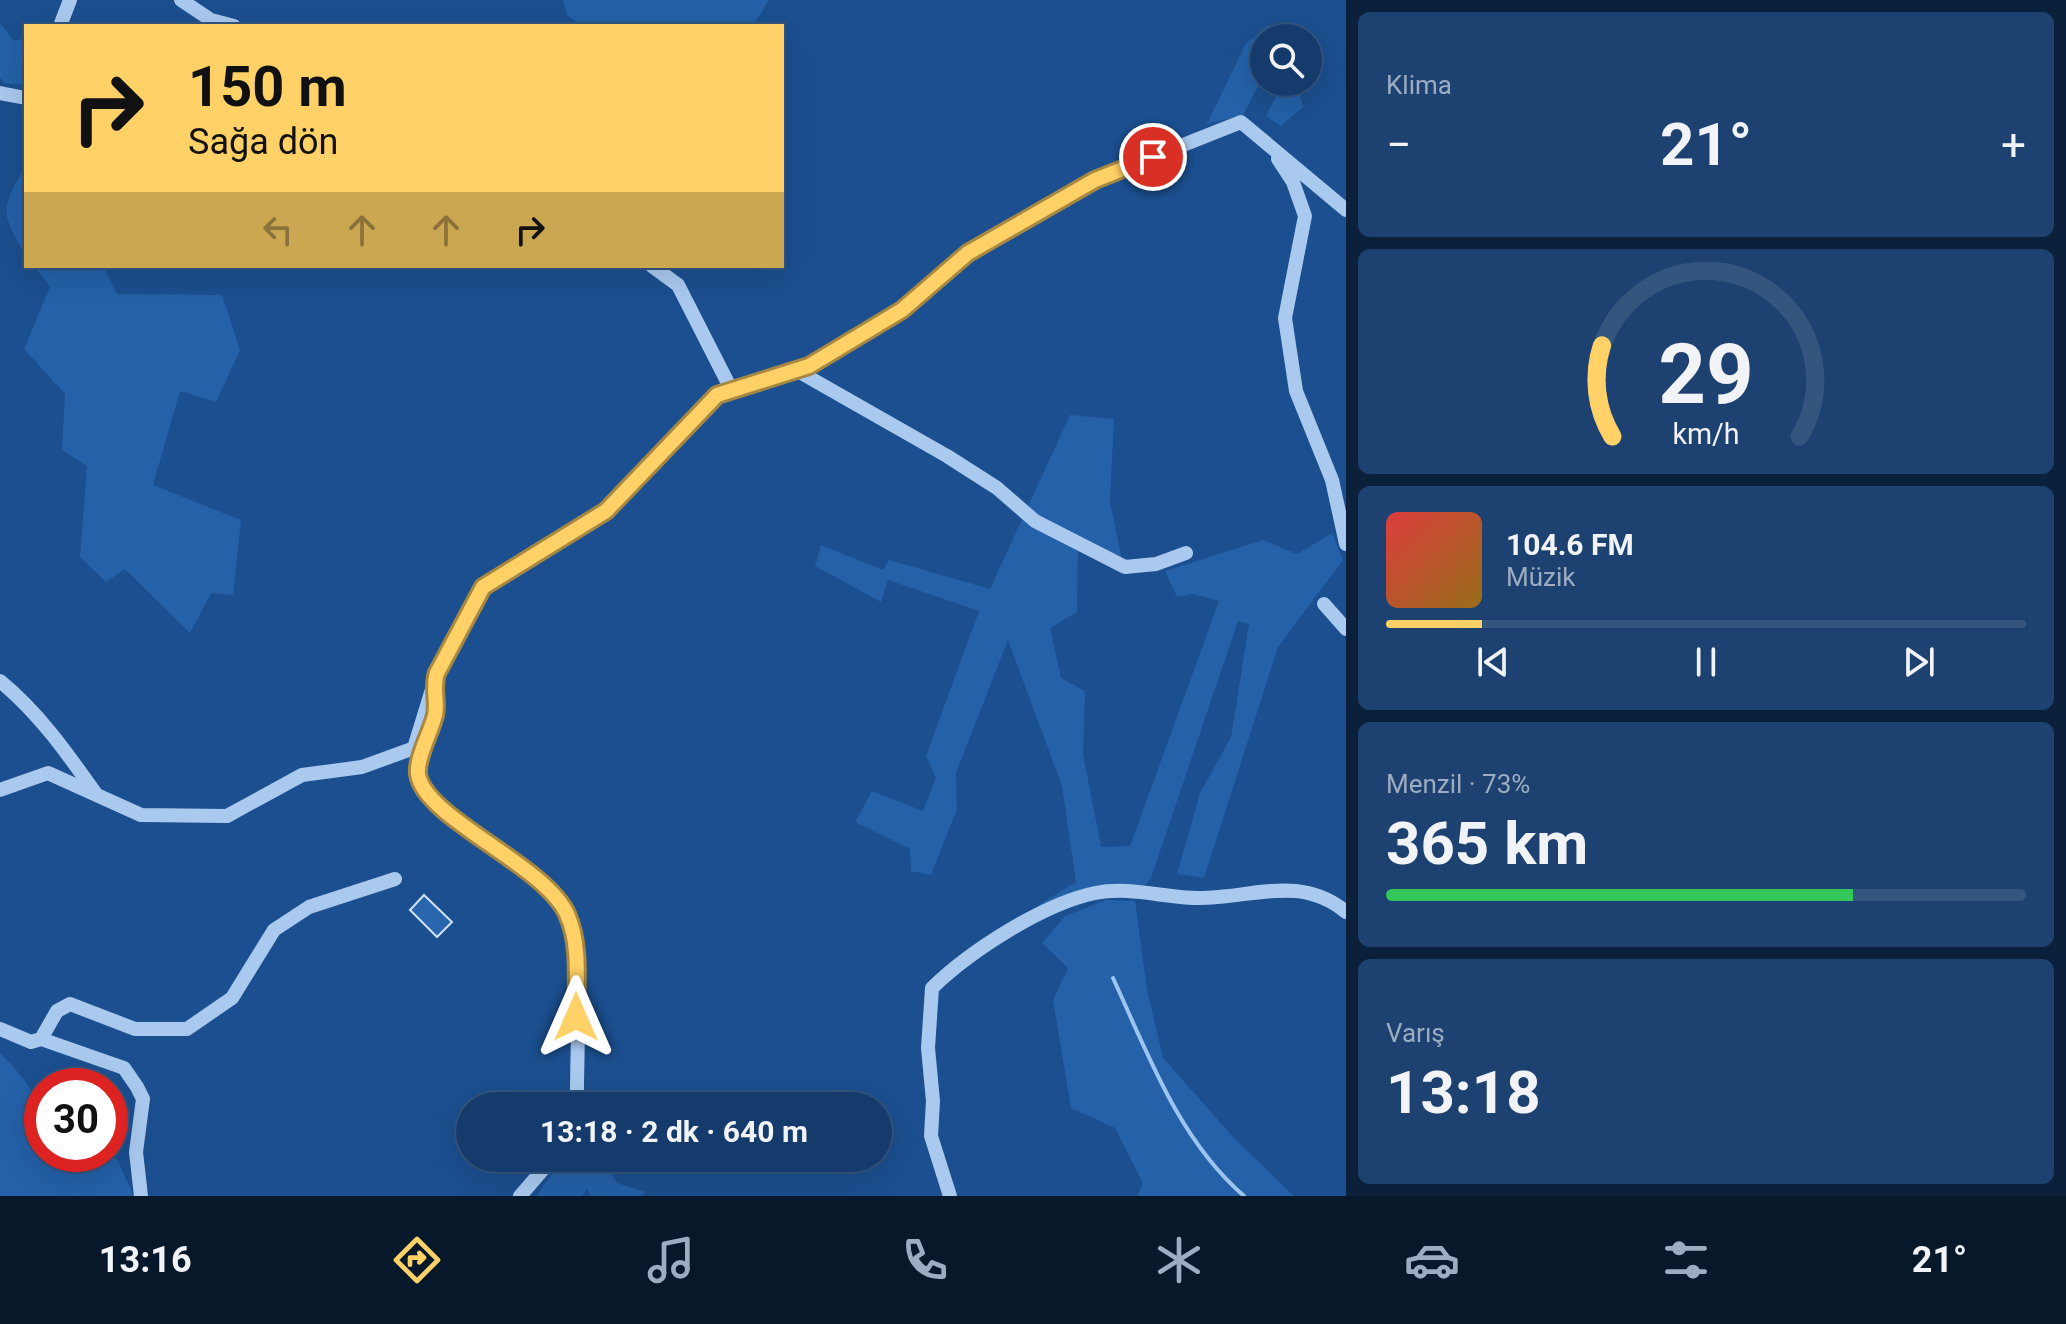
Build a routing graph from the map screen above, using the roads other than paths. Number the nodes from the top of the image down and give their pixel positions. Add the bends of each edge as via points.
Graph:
1 (70, 0) edge
2 (181, 0) edge
3 (61, 24) edge
4 (226, 24) edge
5 (0, 93) edge
6 (24, 98) edge
7 (1268, 145) junction
8 (1346, 210) edge
9 (655, 268) edge
10 (796, 370) junction
11 (732, 391) junction
12 (1346, 544) edge
13 (1186, 553) dead end
14 (1324, 604) dead end
15 (1346, 629) edge
16 (0, 681) edge
17 (433, 685) junction
18 (0, 790) edge
19 (96, 794) junction
20 (395, 879) dead end
21 (1346, 912) edge
22 (0, 1029) edge
23 (41, 1039) junction
24 (577, 1092) edge
25 (541, 1172) edge
26 (141, 1196) edge
27 (520, 1196) edge
28 (950, 1196) edge

1 - 3 street
2 - 4 street
5 - 6 street
7 - 8 street
7 - 10 street via 1241,122 1095,180 968,253 902,310
7 - 12 street via 1293,182 1305,216 1285,318 1296,391 1332,480
9 - 11 street via 678,285
10 - 11 street
10 - 13 street via 947,456 1035,521 1125,567 1156,564
11 - 17 street via 717,395 606,511 483,587
14 - 15 street
16 - 19 street via 59,741
17 - 19 street via 414,748 362,767 302,775 227,816 141,815
17 - 24 street via 436,709 418,773 425,789 523,865 567,913 575,941
18 - 19 street via 48,773
20 - 23 street via 309,907 274,930 232,998 187,1029 135,1029 70,1004 57,1011
21 - 28 street via 1331,900 1289,888 1200,899 1134,891 1096,893 1059,906 980,951 932,988 931,1136
22 - 23 street via 31,1042
23 - 26 street via 124,1068 137,1087 143,1099 136,1152
25 - 27 street

